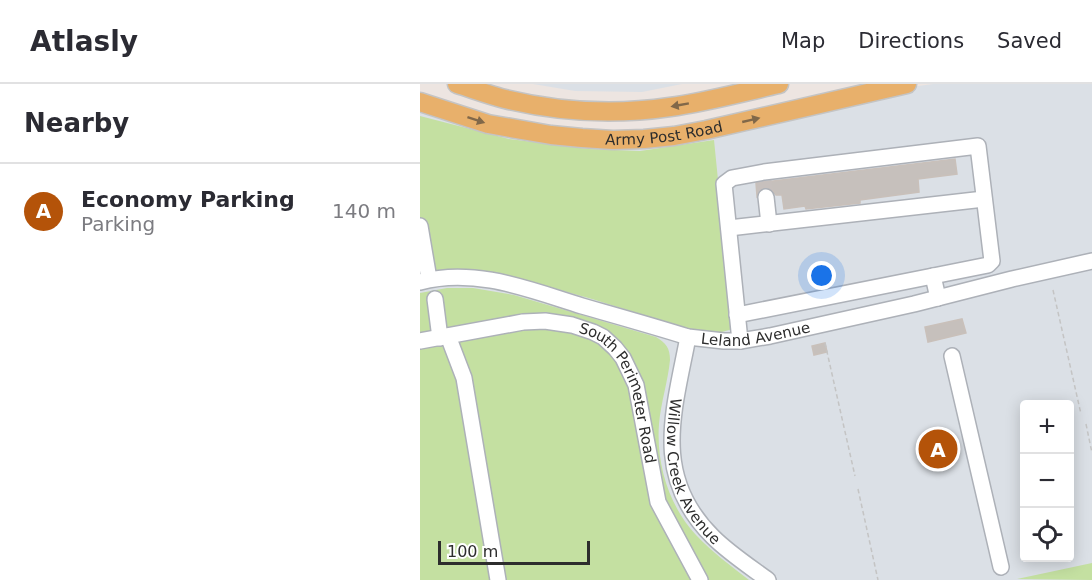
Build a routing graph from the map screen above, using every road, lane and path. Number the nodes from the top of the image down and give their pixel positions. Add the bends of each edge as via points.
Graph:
1 (457, 84) edge
2 (779, 84) edge
3 (907, 84) edge
4 (420, 102) edge
5 (765, 183) junction
6 (984, 199) junction
7 (769, 224) junction
8 (420, 226) edge
9 (729, 228) junction
10 (1092, 261) edge
11 (933, 276) junction
12 (425, 280) edge
13 (1053, 290) dead end
14 (938, 298) junction
15 (435, 299) dead end
16 (737, 315) junction
17 (444, 337) junction
18 (688, 337) junction
19 (420, 340) edge
20 (740, 341) junction
21 (825, 343) dead end
22 (952, 356) dead end
23 (1082, 414) dead end
24 (1086, 424) dead end
25 (1092, 453) edge
26 (855, 476) dead end
27 (858, 489) dead end
28 (1001, 567) dead end
29 (498, 580) edge
30 (700, 580) edge
31 (768, 580) edge
32 (878, 580) edge

2 -> 1 main road, Army Post Road via 669,108 604,112 537,106
4 -> 3 main road, Army Post Road via 488,124 551,135 634,139 706,130
5 - 6 lane via 978,146
5 - 7 lane
5 - 9 lane via 732,178 724,184
6 - 7 lane
6 - 11 lane via 992,261
7 - 9 lane
8 - 12 lane
9 - 16 lane
10 - 14 lane, Leland Avenue
11 - 14 lane
11 - 16 lane
12 - 18 lane, Leland Avenue via 469,277 500,281
13 - 23 path
14 - 20 lane, Leland Avenue
15 - 17 lane
16 - 20 lane
17 - 19 lane, South Perimeter Road
17 - 29 lane via 464,378
17 - 30 lane, South Perimeter Road via 545,321 593,332 615,348 636,385 658,502
18 - 20 lane, Leland Avenue
18 - 31 lane, Willow Creek Avenue via 671,430 675,473 698,520 723,546
21 - 26 path
22 - 28 lane
24 - 25 path
27 - 32 path

